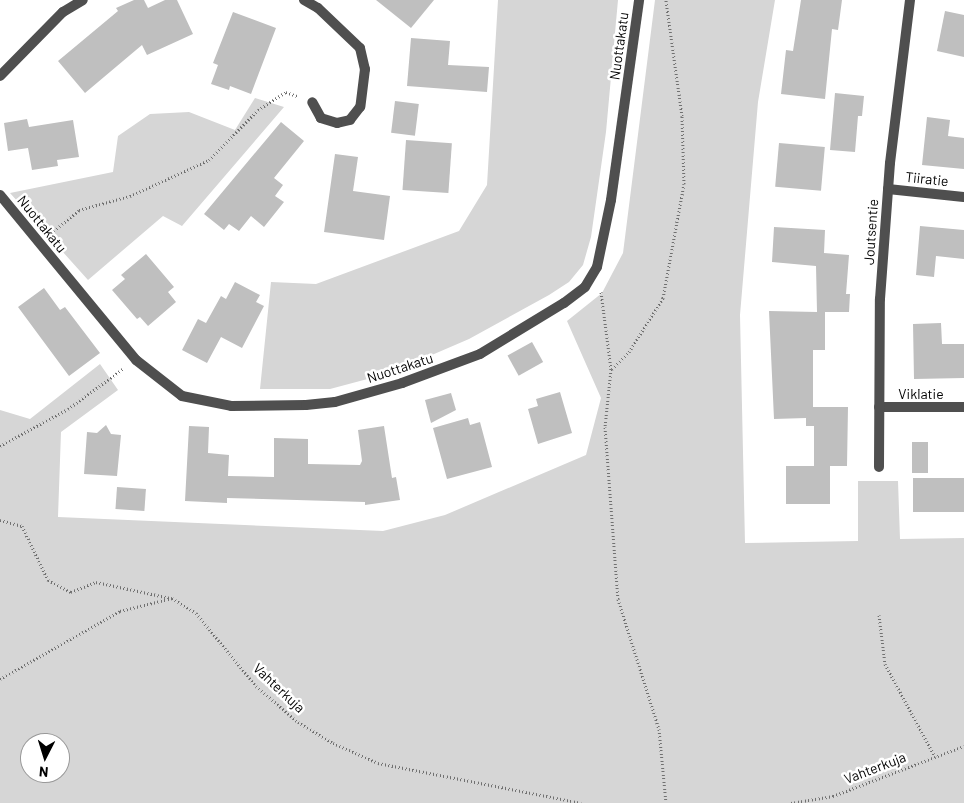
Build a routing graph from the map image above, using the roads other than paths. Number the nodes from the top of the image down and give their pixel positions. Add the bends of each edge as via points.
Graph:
1 (83, 0) edge
2 (304, 0) edge
3 (639, 0) edge
4 (910, 0) edge
5 (0, 76) edge
6 (312, 102) road end
7 (888, 189) junction
8 (0, 196) edge
9 (964, 196) edge
10 (879, 407) junction
11 (964, 407) edge
12 (879, 466) dead end

1 - 5 street via 63,12
2 - 6 street via 318,8 360,48 365,69 360,107 350,120 338,123 321,118
3 - 8 street, Nuottakatu via 611,200 597,267 585,287 480,354 402,383 335,402 266,406 200,401 175,391 136,360
4 - 7 street, Joutsentie
7 - 9 street, Tiiratie
7 - 10 street, Joutsentie via 880,299
10 - 11 street, Viklatie
10 - 12 street, Joutsentie

